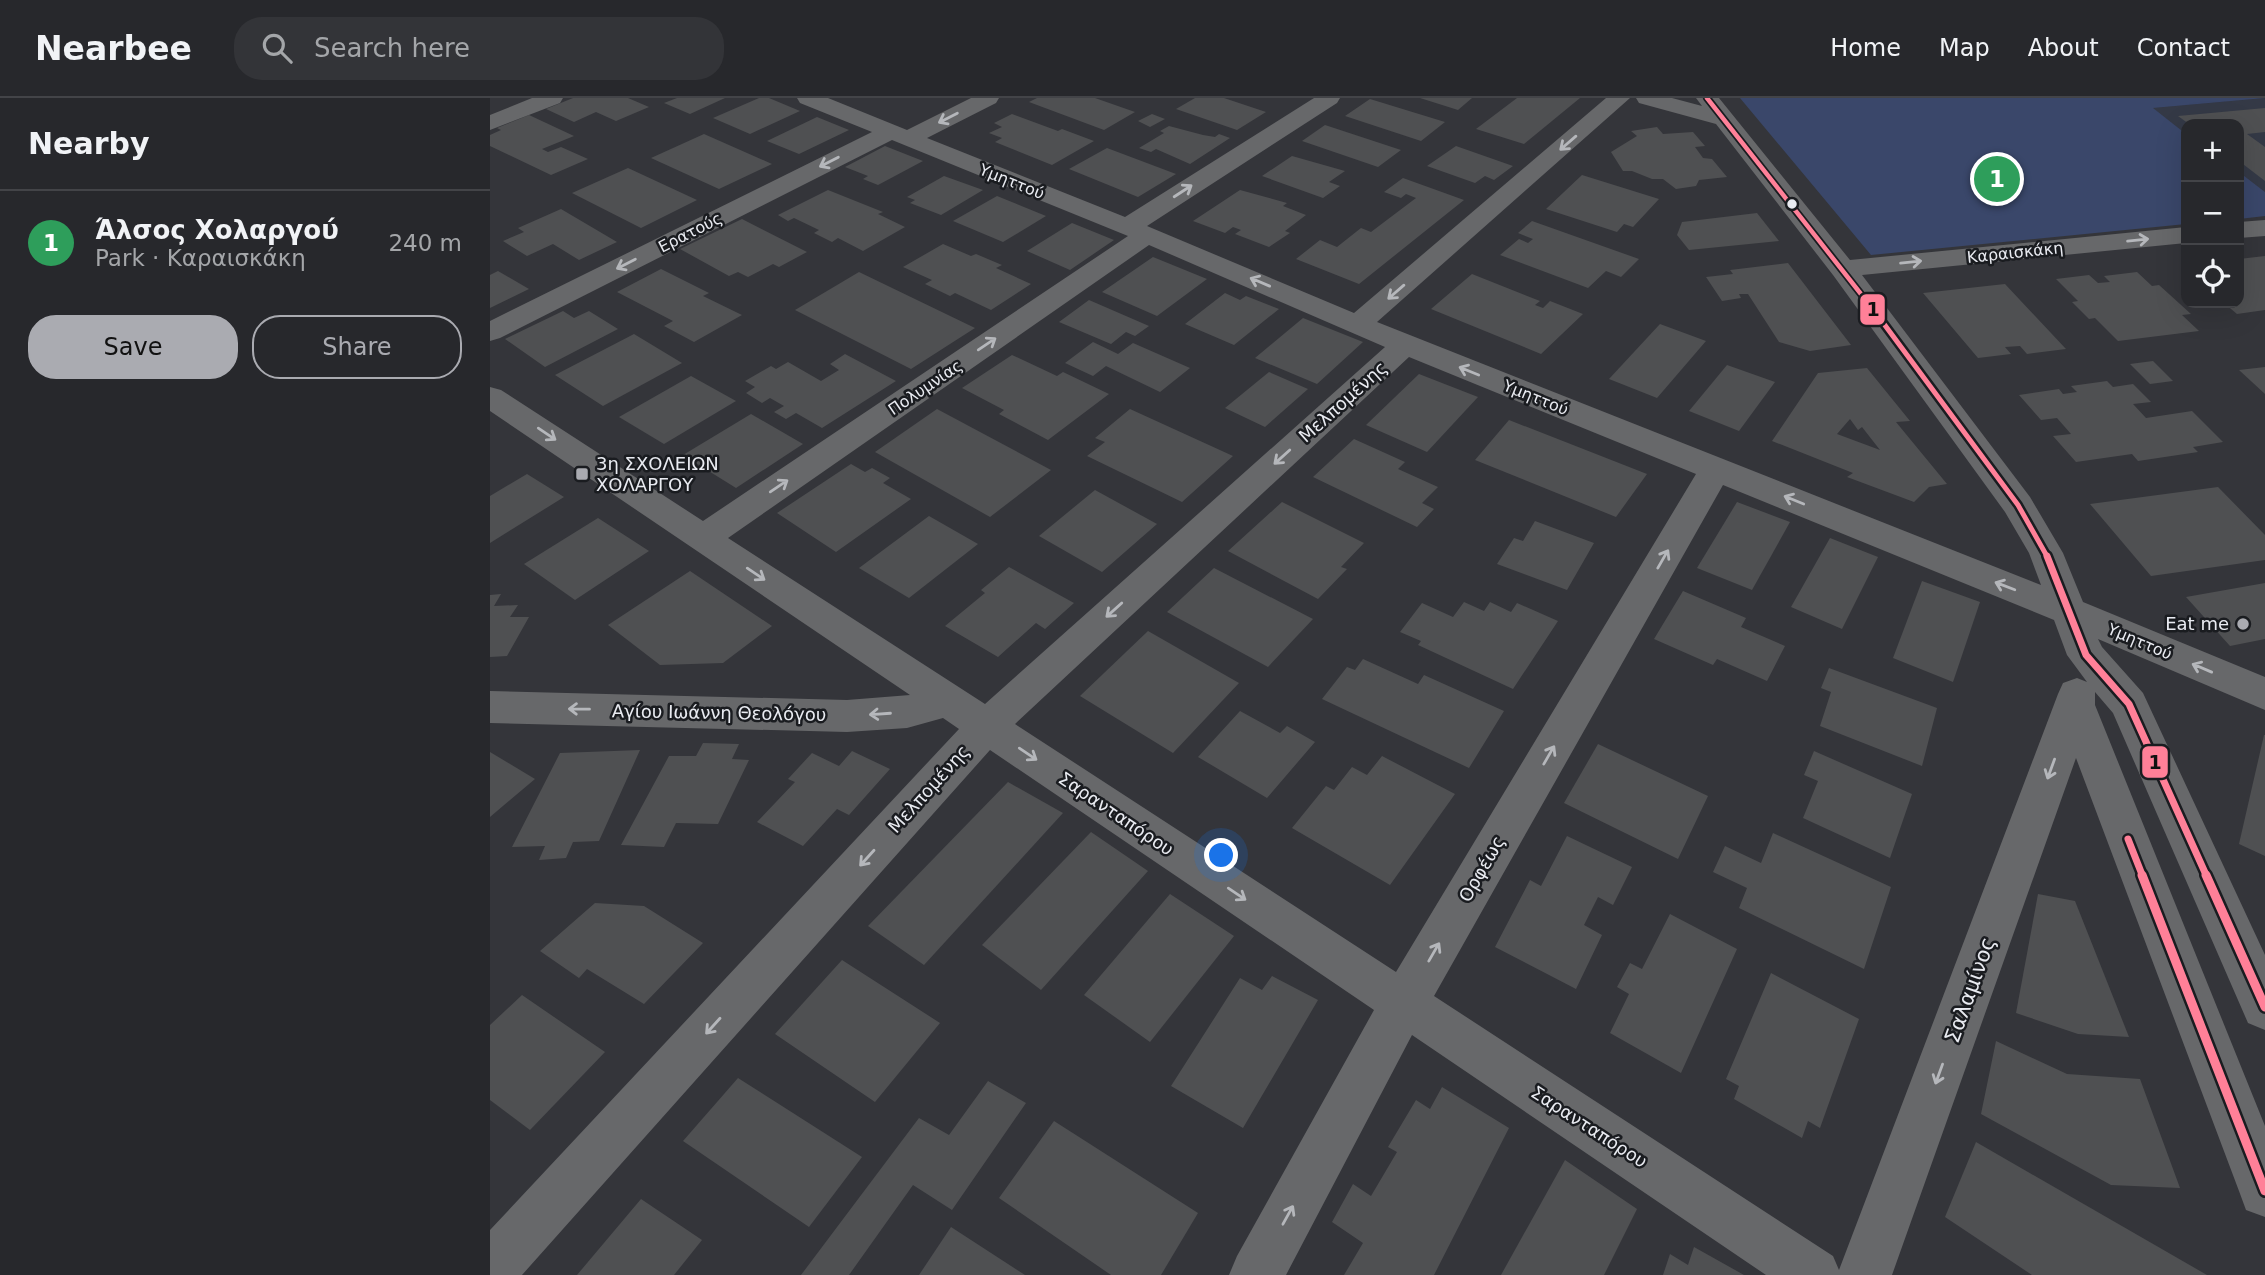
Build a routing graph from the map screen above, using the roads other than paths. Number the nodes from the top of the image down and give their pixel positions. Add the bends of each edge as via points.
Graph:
1 (552, 98) edge
2 (808, 98) edge
3 (988, 98) edge
4 (1329, 98) edge
5 (1619, 98) edge
6 (1647, 98) edge
7 (1707, 98) edge
8 (1723, 119) junction
9 (490, 123) edge
10 (899, 135) junction
11 (2265, 228) edge
12 (2244, 230) edge
13 (1137, 232) junction
14 (2181, 235) edge
15 (1843, 269) junction
16 (1359, 323) junction
17 (490, 332) edge
18 (1405, 345) junction
19 (490, 397) edge
20 (1716, 468) junction
21 (703, 538) junction
22 (2069, 611) junction
23 (2086, 654) junction
24 (2265, 694) edge
25 (947, 701) junction
26 (2075, 705) junction
27 (490, 707) edge
28 (986, 727) junction
29 (1403, 1005) junction
30 (2265, 1007) edge
31 (2265, 1191) edge
32 (490, 1270) edge
33 (1256, 1275) edge
34 (1814, 1275) edge
35 (1866, 1275) edge

1 - 9 street
2 - 10 street, Υμηττού
3 -> 10 street, Ερατούς
13 -> 4 street, Πολυμνίας
5 -> 16 street
6 - 8 street
7 - 8 street
8 - 15 street
10 - 13 street, Υμηττού
10 -> 17 street, Ερατούς
11 - 12 street
16 -> 13 street, Υμηττού
21 -> 13 street, Πολυμνίας
15 -> 14 street, Καραισκάκη
15 - 22 street via 2018,505 2046,552
16 - 18 street, Υμηττού
20 -> 18 street, Υμηττού
18 -> 28 street, Μελπομένης
19 -> 21 street, Σαρανταπόρου
22 -> 20 street, Υμηττού
29 -> 20 street, Ορφέως
21 -> 25 street, Σαρανταπόρου
22 - 23 street
24 -> 22 street, Υμηττού
23 - 26 street, Σαλαμίνος
23 - 30 street via 2129,704
25 -> 27 street, Αγίου Ιωάννη Θεολόγου via 907,712 847,716
25 - 28 street, Σαρανταπόρου
26 - 31 street
26 -> 35 street, Σαλαμίνος
28 -> 29 street, Σαρανταπόρου
28 -> 32 street, Μελπομένης
33 -> 29 street, Ορφέως
29 - 34 street, Σαρανταπόρου

